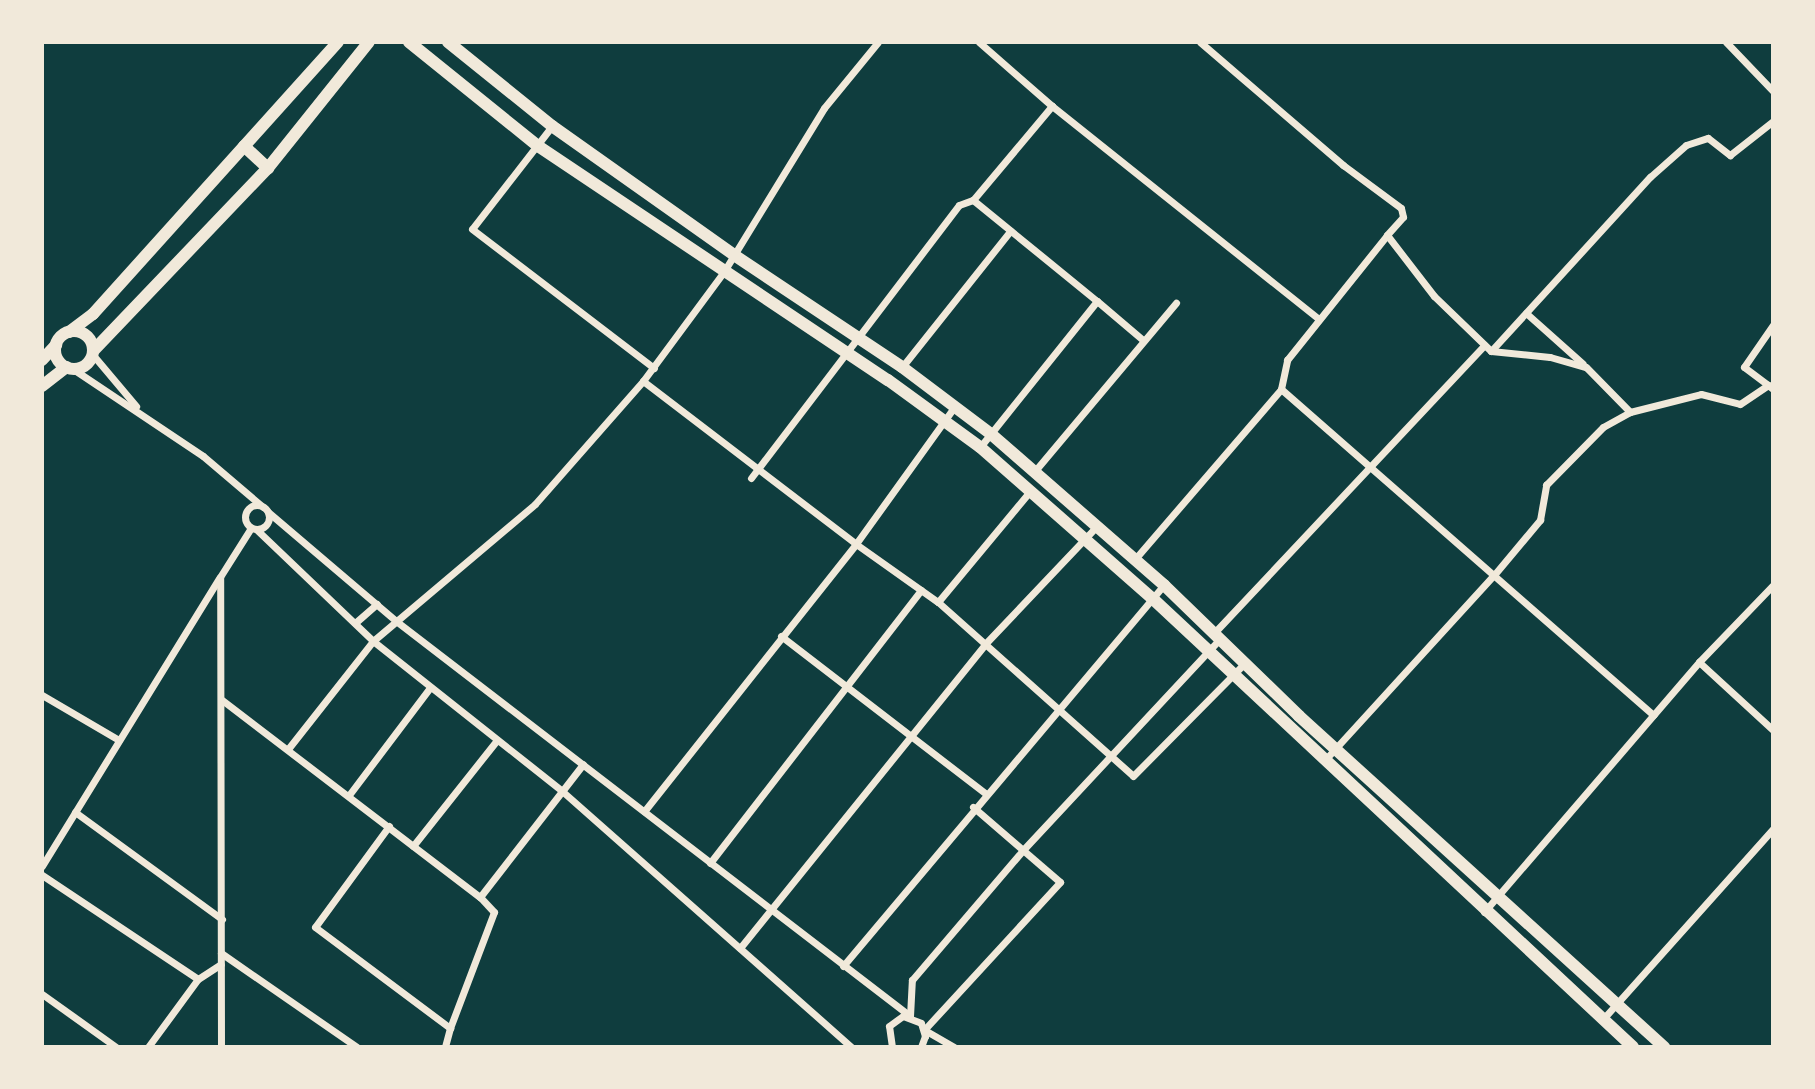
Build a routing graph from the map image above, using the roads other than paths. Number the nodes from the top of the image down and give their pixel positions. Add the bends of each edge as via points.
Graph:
1 (338, 42) edge
2 (369, 42) edge
3 (409, 42) edge
4 (448, 42) edge
5 (878, 42) edge
6 (979, 42) edge
7 (1200, 42) edge
8 (1726, 42) edge
9 (1773, 91) edge
10 (1052, 106) junction
11 (1773, 121) edge
12 (552, 126) junction
13 (244, 146) junction
14 (538, 146) junction
15 (268, 168) junction
16 (973, 200) junction
17 (1010, 231) junction
18 (1387, 235) junction
19 (734, 256) junction
20 (723, 273) junction
21 (1097, 301) junction
22 (1176, 303) dead end
23 (1526, 313) junction
24 (1318, 318) junction
25 (1773, 325) edge
26 (69, 332) junction
27 (856, 335) junction
28 (1143, 340) junction
29 (56, 345) junction
30 (1484, 345) junction
31 (1491, 351) junction
32 (846, 352) junction
33 (93, 353) junction
34 (42, 360) edge
35 (902, 367) junction
36 (1586, 367) junction
37 (70, 368) junction
38 (654, 368) junction
39 (643, 381) junction
40 (42, 386) edge
41 (1770, 387) edge
42 (1280, 389) junction
43 (955, 406) junction
44 (141, 412) junction
45 (1630, 412) junction
46 (945, 419) junction
47 (990, 434) junction
48 (980, 447) junction
49 (1369, 466) junction
50 (759, 467) junction
51 (1034, 472) junction
52 (751, 478) dead end
53 (1030, 491) junction
54 (244, 494) junction
55 (266, 509) junction
56 (245, 517) junction
57 (1097, 526) junction
58 (254, 529) junction
59 (1086, 538) junction
60 (856, 544) junction
61 (1135, 559) junction
62 (1494, 575) junction
63 (220, 578) junction
64 (1164, 585) junction
65 (1773, 585) edge
66 (921, 590) junction
67 (1152, 598) junction
68 (937, 602) junction
69 (377, 604) junction
70 (396, 621) junction
71 (355, 624) junction
72 (781, 636) junction
73 (1217, 636) junction
74 (373, 641) junction
75 (986, 643) junction
76 (1208, 652) junction
77 (1699, 662) junction
78 (1245, 663) junction
79 (1232, 676) junction
80 (845, 684) junction
81 (429, 690) junction
82 (42, 695) edge
83 (222, 700) junction
84 (1059, 706) junction
85 (1654, 715) junction
86 (1773, 730) edge
87 (911, 736) junction
88 (119, 740) junction
89 (497, 740) junction
90 (1335, 748) junction
91 (288, 749) junction
92 (1110, 755) junction
93 (1324, 761) junction
94 (583, 764) junction
95 (562, 791) junction
96 (985, 793) junction
97 (349, 795) junction
98 (973, 807) junction
99 (644, 811) junction
100 (75, 812) junction
101 (389, 826) junction
102 (1424, 828) junction
103 (1773, 829) edge
104 (1410, 844) junction
105 (413, 846) junction
106 (1023, 849) junction
107 (710, 863) junction
108 (42, 866) edge
109 (42, 874) edge
110 (1498, 896) junction
111 (480, 897) junction
112 (772, 910) junction
113 (1484, 912) junction
114 (222, 919) junction
115 (740, 948) junction
116 (221, 953) junction
117 (221, 964) junction
118 (843, 966) junction
119 (198, 979) junction
120 (42, 994) edge
121 (1617, 1004) junction
122 (910, 1016) junction
123 (1603, 1019) junction
124 (450, 1028) junction
125 (924, 1030) junction
126 (888, 1046) edge
127 (925, 1046) edge
128 (116, 1047) edge
129 (148, 1047) edge
130 (221, 1047) edge
131 (358, 1047) edge
132 (445, 1047) edge
133 (851, 1047) edge
134 (954, 1047) edge
135 (1633, 1047) edge
136 (1664, 1047) edge

1 - 13 street
2 - 15 street
3 - 14 street
4 - 12 street
5 - 19 street via 824,108
6 - 10 street
7 - 18 street via 1401,208 1403,217
8 - 9 street
10 - 16 street
10 - 24 street
11 - 23 street via 1730,155 1709,138 1686,145 1650,177
12 - 14 street
12 - 19 street
13 - 15 street
13 - 26 street via 93,314
14 - 20 street
14 - 38 street via 472,229
15 - 33 street
16 - 17 street
16 - 27 street via 960,205
17 - 21 street
17 - 35 street
18 - 24 street
18 - 30 street via 1434,296
19 - 20 street
19 - 27 street
20 - 32 street
20 - 38 street
21 - 28 street
21 - 47 street
22 - 28 street
23 - 31 street
23 - 36 street
24 - 42 street via 1287,360
25 - 41 street via 1744,367
26 - 29 street
26 - 33 street via 86,335
27 - 32 street
27 - 35 street
28 - 51 street
29 - 34 street
29 - 37 street via 57,358
30 - 31 street
30 - 49 street
31 - 36 street via 1550,357
32 - 46 street
32 - 50 street
33 - 37 street via 85,365
33 - 44 street
35 - 43 street
36 - 45 street
37 - 40 street
37 - 44 street
38 - 39 street
39 - 50 street
39 - 70 street via 535,504
41 - 45 street via 1740,404 1701,394
42 - 49 street
42 - 61 street
43 - 46 street
43 - 47 street
44 - 54 street via 204,456
45 - 62 street via 1603,427 1546,485 1540,520
46 - 48 street
46 - 60 street
47 - 48 street
47 - 51 street
48 - 53 street
49 - 62 street
49 - 73 street
50 - 52 street
50 - 60 street
51 - 57 street
53 - 59 street
53 - 68 street
54 - 55 street
54 - 56 street
55 - 56 street via 251,507
55 - 58 street via 267,524
55 - 69 street
56 - 58 street
57 - 59 street
57 - 61 street
58 - 63 street
58 - 71 street
59 - 67 street
59 - 75 street
60 - 66 street
60 - 72 street
61 - 64 street
62 - 85 street
62 - 90 street
63 - 83 street
63 - 88 street
64 - 67 street
64 - 73 street
65 - 77 street
66 - 68 street
66 - 80 street
67 - 76 street
67 - 84 street
68 - 75 street
69 - 70 street
69 - 71 street
70 - 74 street
70 - 94 street
71 - 74 street
72 - 80 street
72 - 99 street
73 - 76 street
73 - 78 street
74 - 81 street
74 - 91 street
75 - 84 street
75 - 87 street
76 - 79 street
76 - 92 street
77 - 85 street
77 - 86 street
78 - 79 street
78 - 90 street
79 - 92 street via 1133,776
79 - 93 street
80 - 87 street
80 - 107 street
81 - 89 street
81 - 97 street
82 - 88 street
83 - 91 street
83 - 114 street
84 - 92 street
84 - 96 street
85 - 110 street
87 - 96 street
87 - 112 street
88 - 100 street
89 - 95 street
89 - 105 street
90 - 93 street
90 - 102 street
91 - 97 street
92 - 106 street
93 - 104 street
94 - 95 street
94 - 99 street
95 - 111 street
95 - 115 street
96 - 98 street
97 - 101 street
98 - 106 street
98 - 118 street
99 - 107 street
100 - 108 street
100 - 114 street
101 - 105 street
101 - 124 street via 315,927
102 - 104 street
102 - 110 street
103 - 121 street
104 - 113 street
105 - 111 street
106 - 122 street via 912,981
106 - 125 street via 1060,882
107 - 112 street
109 - 119 street
110 - 113 street
110 - 121 street
111 - 124 street via 494,912
112 - 115 street
112 - 118 street
113 - 123 street
114 - 116 street
115 - 133 street
116 - 117 street
116 - 131 street
117 - 119 street
117 - 130 street
118 - 122 street
119 - 129 street
120 - 128 street
121 - 123 street
121 - 136 street
122 - 125 street
122 - 126 street via 893,1021 887,1032
123 - 135 street
124 - 132 street
125 - 127 street
125 - 134 street

